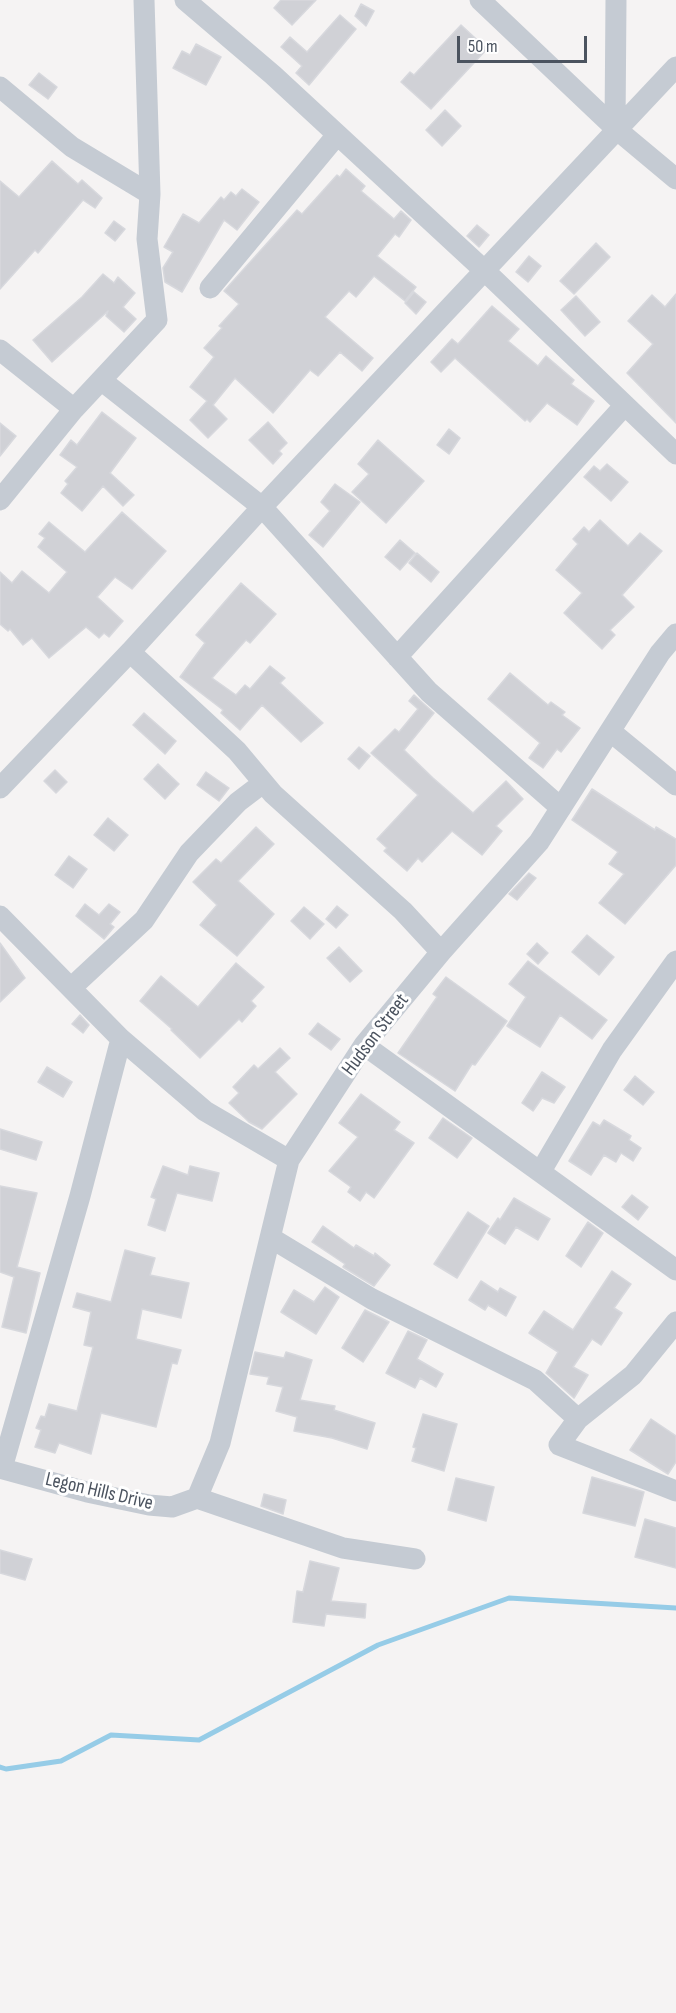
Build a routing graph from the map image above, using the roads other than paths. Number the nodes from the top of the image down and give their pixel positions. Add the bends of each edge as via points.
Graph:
1 (144, 0) edge
2 (185, 0) edge
3 (480, 0) edge
4 (616, 0) edge
5 (676, 67) edge
6 (0, 87) edge
7 (615, 128) junction
8 (337, 135) junction
9 (676, 179) edge
10 (150, 194) junction
11 (486, 272) junction
12 (210, 288) dead end
13 (0, 350) edge
14 (101, 380) junction
15 (624, 405) junction
16 (75, 409) junction
17 (676, 454) edge
18 (0, 500) edge
19 (262, 507) junction
20 (676, 634) edge
21 (130, 652) junction
22 (397, 657) junction
23 (610, 731) junction
24 (264, 783) junction
25 (676, 785) edge
26 (0, 788) edge
27 (561, 808) junction
28 (0, 916) edge
29 (441, 952) junction
30 (676, 961) edge
31 (71, 988) junction
32 (121, 1039) junction
33 (364, 1046) junction
34 (289, 1160) junction
35 (541, 1171) junction
36 (271, 1239) junction
37 (676, 1269) edge
38 (676, 1322) edge
39 (578, 1419) junction
40 (1, 1468) edge
41 (676, 1491) edge
42 (197, 1498) junction
43 (415, 1559) dead end

1 - 10 street
2 - 8 street
3 - 7 street
4 - 7 street
5 - 7 street
6 - 10 street via 72,147
7 - 9 street
7 - 11 street
8 - 11 street
8 - 12 street
10 - 14 street via 147,239 157,320
11 - 15 street
11 - 19 street
13 - 16 street
14 - 16 street
14 - 19 street
15 - 17 street
15 - 22 street
16 - 18 street
19 - 21 street
19 - 22 street
20 - 23 street, Hudson Street
21 - 24 street via 237,751
21 - 26 street
22 - 27 street via 429,692
23 - 25 street
23 - 27 street, Hudson Street
24 - 29 street via 403,911
24 - 31 street via 238,802 189,853 144,920
27 - 29 street, Hudson Street via 539,842
28 - 31 street
29 - 33 street, Hudson Street
30 - 35 street via 612,1050
31 - 32 street
32 - 34 street via 205,1111
32 - 40 street
33 - 34 street, Hudson Street
33 - 35 street
34 - 36 street, Hudson Street
35 - 37 street
36 - 39 street via 372,1299 535,1380
36 - 42 street, Hudson Street via 220,1443
38 - 39 street via 633,1376
39 - 41 street via 559,1445
40 - 42 street, Legon Hills Drive via 148,1505 172,1507
42 - 43 street via 344,1548

